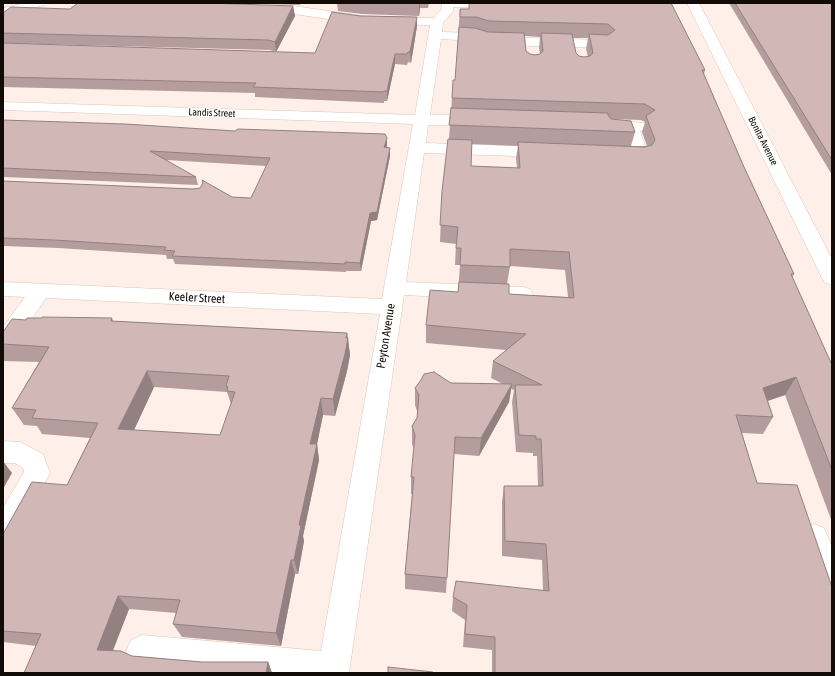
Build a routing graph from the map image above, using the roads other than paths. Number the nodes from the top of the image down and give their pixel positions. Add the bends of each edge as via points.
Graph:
1 (40, 3) edge
2 (72, 3) edge
3 (448, 3) edge
4 (693, 3) edge
5 (489, 4) edge
6 (117, 5) edge
7 (256, 9) edge
8 (3, 12) edge
9 (436, 28) junction
10 (530, 42) junction
11 (604, 44) edge
12 (532, 57) edge
13 (3, 106) edge
14 (420, 123) junction
15 (492, 124) edge
16 (641, 126) edge
17 (416, 148) junction
18 (562, 153) edge
19 (609, 156) edge
20 (832, 278) edge
21 (3, 289) edge
22 (40, 290) junction
23 (523, 294) edge
24 (392, 298) junction
25 (3, 344) edge
26 (3, 452) edge
27 (805, 514) edge
28 (3, 535) edge
29 (832, 585) edge
30 (142, 651) dead end
31 (334, 671) edge

1 - 8 street
2 - 6 street
3 - 5 street
3 - 9 street, Peyton Avenue via 447,11
4 - 20 street, Bonita Avenue
7 - 9 street via 294,10
9 - 10 street via 486,40
9 - 14 street, Peyton Avenue
10 - 11 street via 578,49
10 - 12 street
13 - 14 street, Landis Street
14 - 15 street, Landis Street
14 - 17 street, Peyton Avenue
16 - 19 street via 588,128 635,134 641,157
17 - 18 street
17 - 24 street, Peyton Avenue
21 - 22 street, Keeler Street
22 - 24 street, Keeler Street
22 - 25 street
23 - 24 street, Keeler Street
24 - 31 street, Peyton Avenue
26 - 28 street via 20,453 34,462 37,473
27 - 29 street
30 - 31 street

